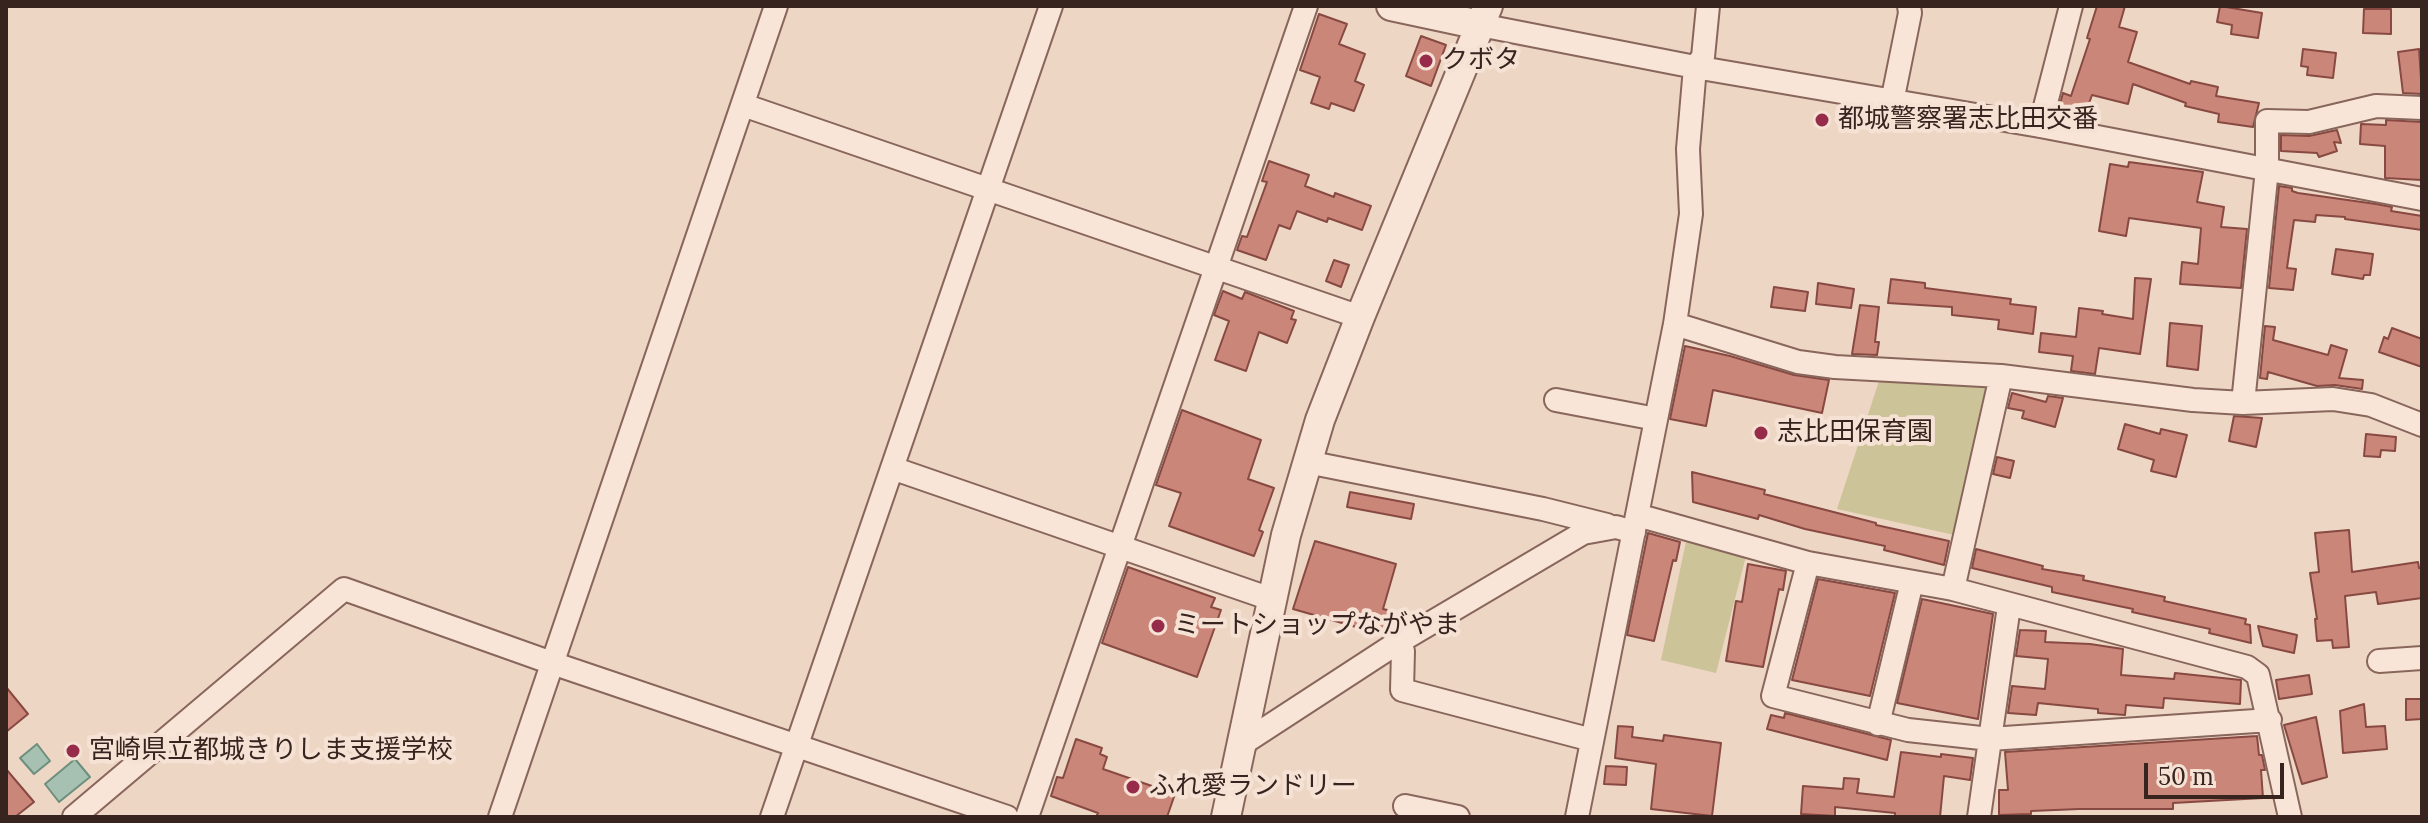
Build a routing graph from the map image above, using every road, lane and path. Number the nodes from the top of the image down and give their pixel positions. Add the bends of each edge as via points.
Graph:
1 (776, 6) edge
2 (1051, 6) edge
3 (1306, 6) edge
4 (1391, 6) edge
5 (1708, 6) edge
6 (1909, 6) edge
7 (2071, 6) edge
8 (1484, 16) edge
9 (1695, 67) junction
10 (1892, 102) junction
11 (743, 105) junction
12 (2422, 108) edge
13 (2040, 126) junction
14 (2267, 169) junction
15 (989, 190) junction
16 (2422, 199) edge
17 (1216, 268) junction
18 (1360, 317) junction
19 (1675, 324) junction
20 (2001, 376) junction
21 (1556, 400) dead end
22 (2243, 403) junction
23 (1656, 419) junction
24 (2422, 425) edge
25 (1307, 462) junction
26 (892, 468) junction
27 (1629, 524) junction
28 (1119, 547) junction
29 (1808, 563) junction
30 (1912, 582) junction
31 (1953, 589) junction
32 (1271, 599) junction
33 (2009, 606) junction
34 (1397, 643) junction
35 (2422, 658) edge
36 (2379, 661) dead end
37 (552, 663) junction
38 (2270, 720) junction
39 (1878, 724) junction
40 (1990, 739) junction
41 (1592, 740) junction
42 (797, 744) junction
43 (1242, 744) junction
44 (1405, 806) dead end
45 (74, 817) edge
46 (500, 817) edge
47 (772, 817) edge
48 (1007, 817) edge
49 (1027, 817) edge
50 (1226, 817) edge
51 (1458, 817) edge
52 (1577, 817) edge
53 (1979, 817) edge
54 (2290, 817) edge

1 - 11 street
2 - 15 street
3 - 17 street
4 - 8 street
5 - 9 street via 1703,57
6 - 10 street
7 - 13 street
8 - 9 street
8 - 18 street
9 - 10 street
9 - 19 street via 1688,149 1691,214
10 - 13 street
11 - 15 street
11 - 37 street
12 - 14 street via 2376,106 2309,122 2267,121
13 - 14 street
14 - 16 street
14 - 22 street
15 - 17 street
15 - 26 street
17 - 18 street
17 - 28 street
18 - 25 street
19 - 20 street via 1798,362
19 - 23 street
20 - 22 street
20 - 31 street
21 - 23 street
22 - 24 street via 2333,399 2371,405
23 - 27 street
25 - 27 street
25 - 32 street
26 - 28 street
26 - 42 street
27 - 29 street
27 - 34 street via 1583,533
27 - 41 street
28 - 32 street
28 - 49 street
29 - 30 street
29 - 39 street via 1773,696
30 - 31 street
30 - 39 street
31 - 33 street
32 - 43 street
33 - 38 street via 2247,667 2258,675
33 - 40 street
34 - 41 street via 1403,651 1402,690
34 - 43 street
35 - 36 street
37 - 42 street
37 - 45 street via 344,589
37 - 46 street
38 - 40 street
38 - 54 street
39 - 40 street
40 - 53 street
41 - 52 street
42 - 47 street
42 - 48 street
43 - 50 street
44 - 51 street

